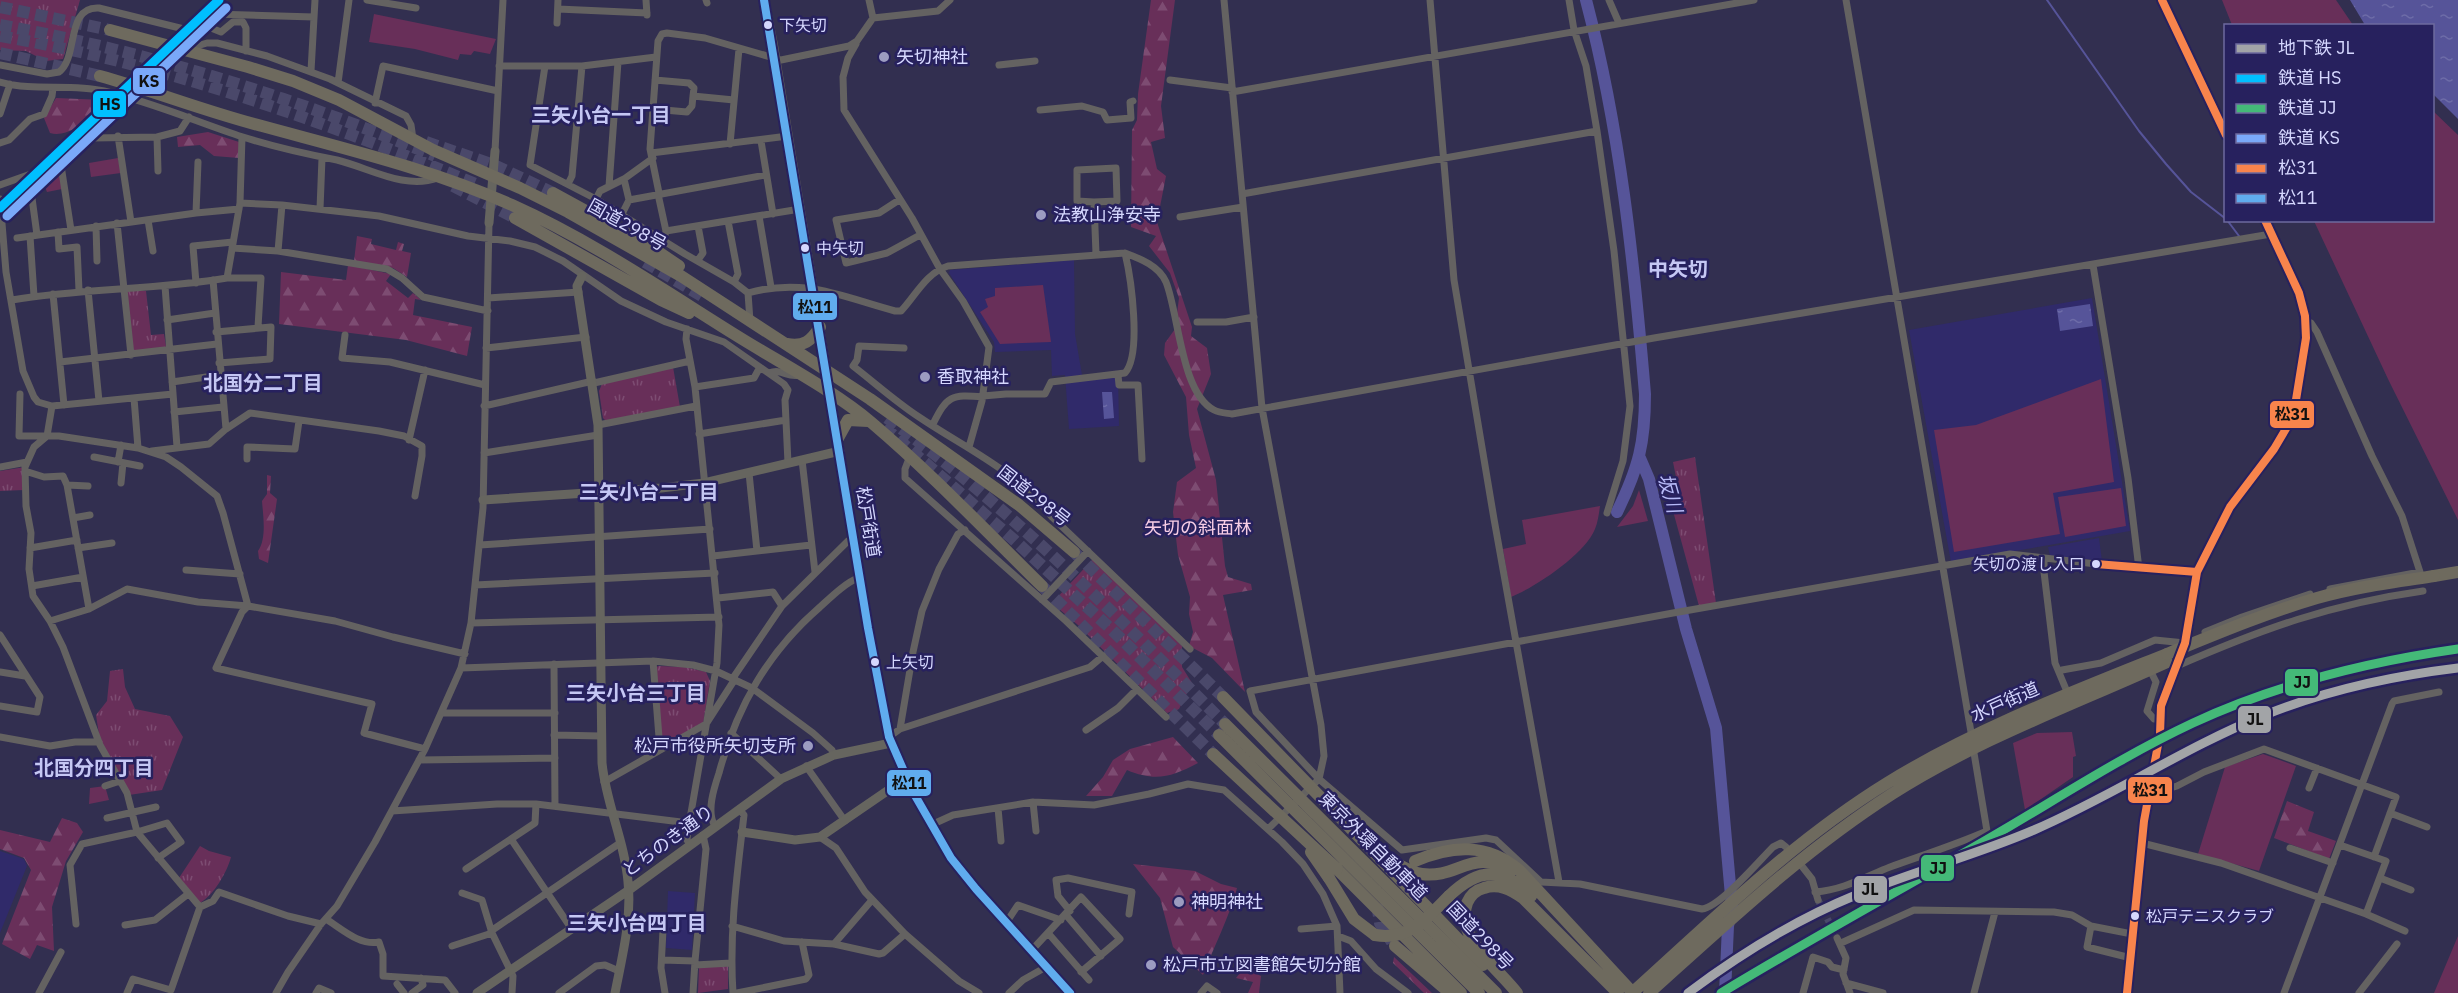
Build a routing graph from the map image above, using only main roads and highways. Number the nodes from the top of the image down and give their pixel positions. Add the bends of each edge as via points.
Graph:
1 (764, 0) edge
2 (111, 30) tunnel mouth
3 (100, 76) tunnel mouth
4 (553, 193) tunnel mouth
5 (515, 218) tunnel mouth
6 (726, 305) junction
7 (820, 327) junction
8 (733, 334) junction
9 (786, 344) junction
10 (827, 371) junction
11 (830, 394) junction
12 (869, 421) junction
13 (838, 438) junction
14 (1074, 552) tunnel mouth
15 (2458, 572) edge
16 (2434, 579) junction
17 (2458, 580) edge
18 (1042, 586) tunnel mouth
19 (2171, 660) junction
20 (1223, 697) tunnel mouth
21 (1213, 754) tunnel mouth
22 (1366, 842) junction
23 (1415, 861) dead end
24 (1333, 874) junction
25 (1525, 878) junction
26 (1568, 942) junction
27 (1395, 945) tunnel mouth
28 (1070, 993) edge
29 (1450, 993) edge
30 (1461, 993) edge
31 (1479, 993) edge
32 (1496, 993) edge
33 (1512, 993) edge
34 (1517, 993) edge
35 (1618, 993) edge
36 (1633, 993) edge
37 (1649, 993) edge

1 - 7 main road, 松戸街道
2 - 6 highway, 国道298号 via 293,81 339,100 635,249
3 - 8 highway, 国道298号 via 441,177 491,197 606,256
4 - 6 highway via 648,245 695,276
5 - 8 highway via 661,300
6 - 9 highway, 国道298号
7 - 9 highway via 809,342
7 - 10 main road, 松戸街道
8 - 11 highway, 国道298号
9 - 10 highway, 国道298号
10 - 11 main road, 松戸街道
10 - 14 highway, 国道298号 via 1019,505
11 - 12 highway, 国道298号
11 - 13 main road, 松戸街道
12 - 13 highway via 848,420
12 - 18 highway, 国道298号
13 - 28 main road, 松戸街道 via 890,740 931,825 963,874
15 - 16 highway, 水戸街道
16 - 17 highway, 水戸街道
16 - 19 highway, 水戸街道, bridge via 2368,586 2272,612
19 - 36 highway, 水戸街道 via 2068,694 1970,738 1887,783 1839,815 1737,897
19 - 37 highway, 水戸街道 via 1937,767 1844,826 1737,912
20 - 22 highway, bridge via 1314,782
21 - 24 highway, bridge
22 - 25 highway via 1415,873 1437,874 1484,861 1504,866
22 - 33 highway, 国道298号
23 - 25 highway via 1450,850 1474,849 1504,858
24 - 26 highway, bridge via 1354,919 1375,935 1411,931 1473,877 1488,873 1503,875 1523,888
24 - 30 highway
25 - 36 highway
26 - 34 highway via 1510,890 1488,886 1474,894 1465,915 1468,931
26 - 35 highway
27 - 29 highway
31 - 32 highway, 東京外環自動車道, bridge via 1222,729

